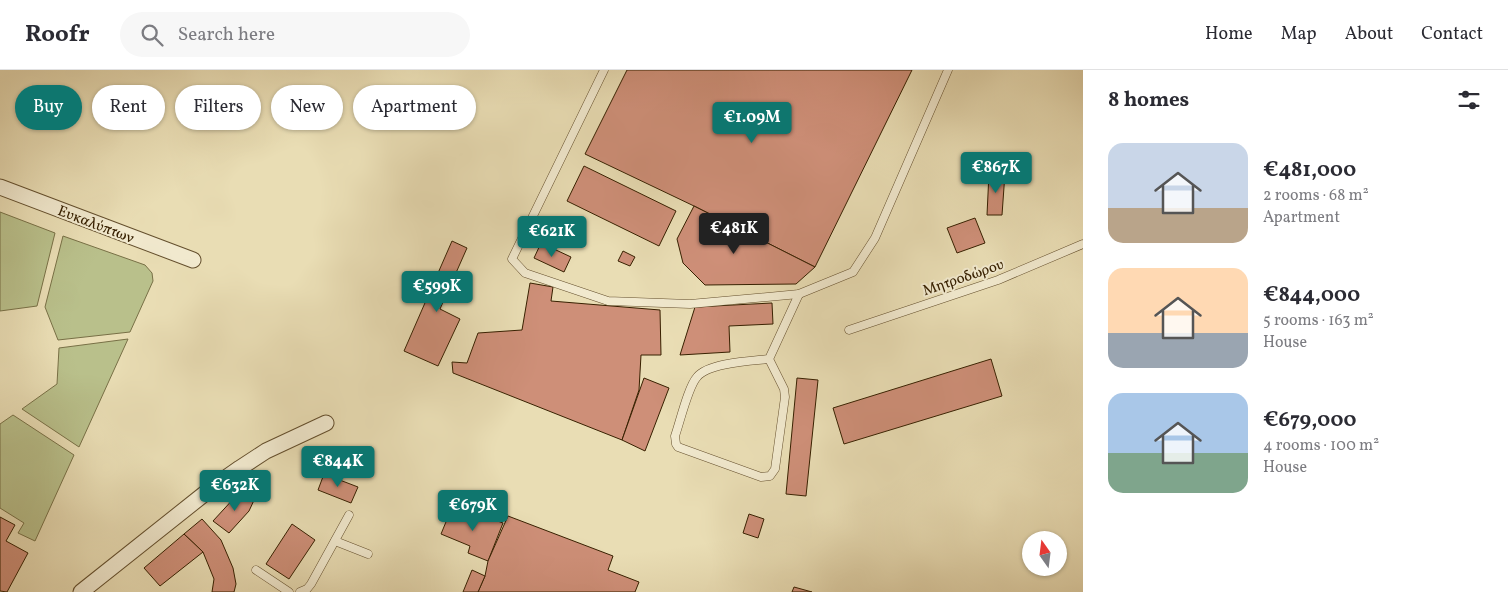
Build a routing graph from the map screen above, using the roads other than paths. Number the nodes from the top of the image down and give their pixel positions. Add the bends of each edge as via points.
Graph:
1 (604, 70) edge
2 (948, 70) edge
3 (0, 187) edge
4 (1083, 244) edge
5 (193, 260) dead end
6 (799, 294) junction
7 (850, 330) dead end
8 (768, 358) junction
9 (326, 423) dead end
10 (349, 515) dead end
11 (335, 540) junction
12 (368, 554) dead end
13 (256, 570) dead end
14 (81, 592) edge
15 (289, 592) edge
16 (300, 592) edge

1 - 6 lane via 512,259 525,273 608,301 690,304
2 - 6 lane via 876,238 853,272
3 - 5 street, Ευκαλύπτων
4 - 7 lane, Μητροδώρου via 998,280
6 - 8 lane
8 - 8 lane via 712,368 698,375 675,436 678,447 761,477 770,476 775,469 785,397
9 - 14 street via 266,451 240,468
10 - 11 lane
11 - 12 lane
11 - 16 lane via 311,584
13 - 15 lane

